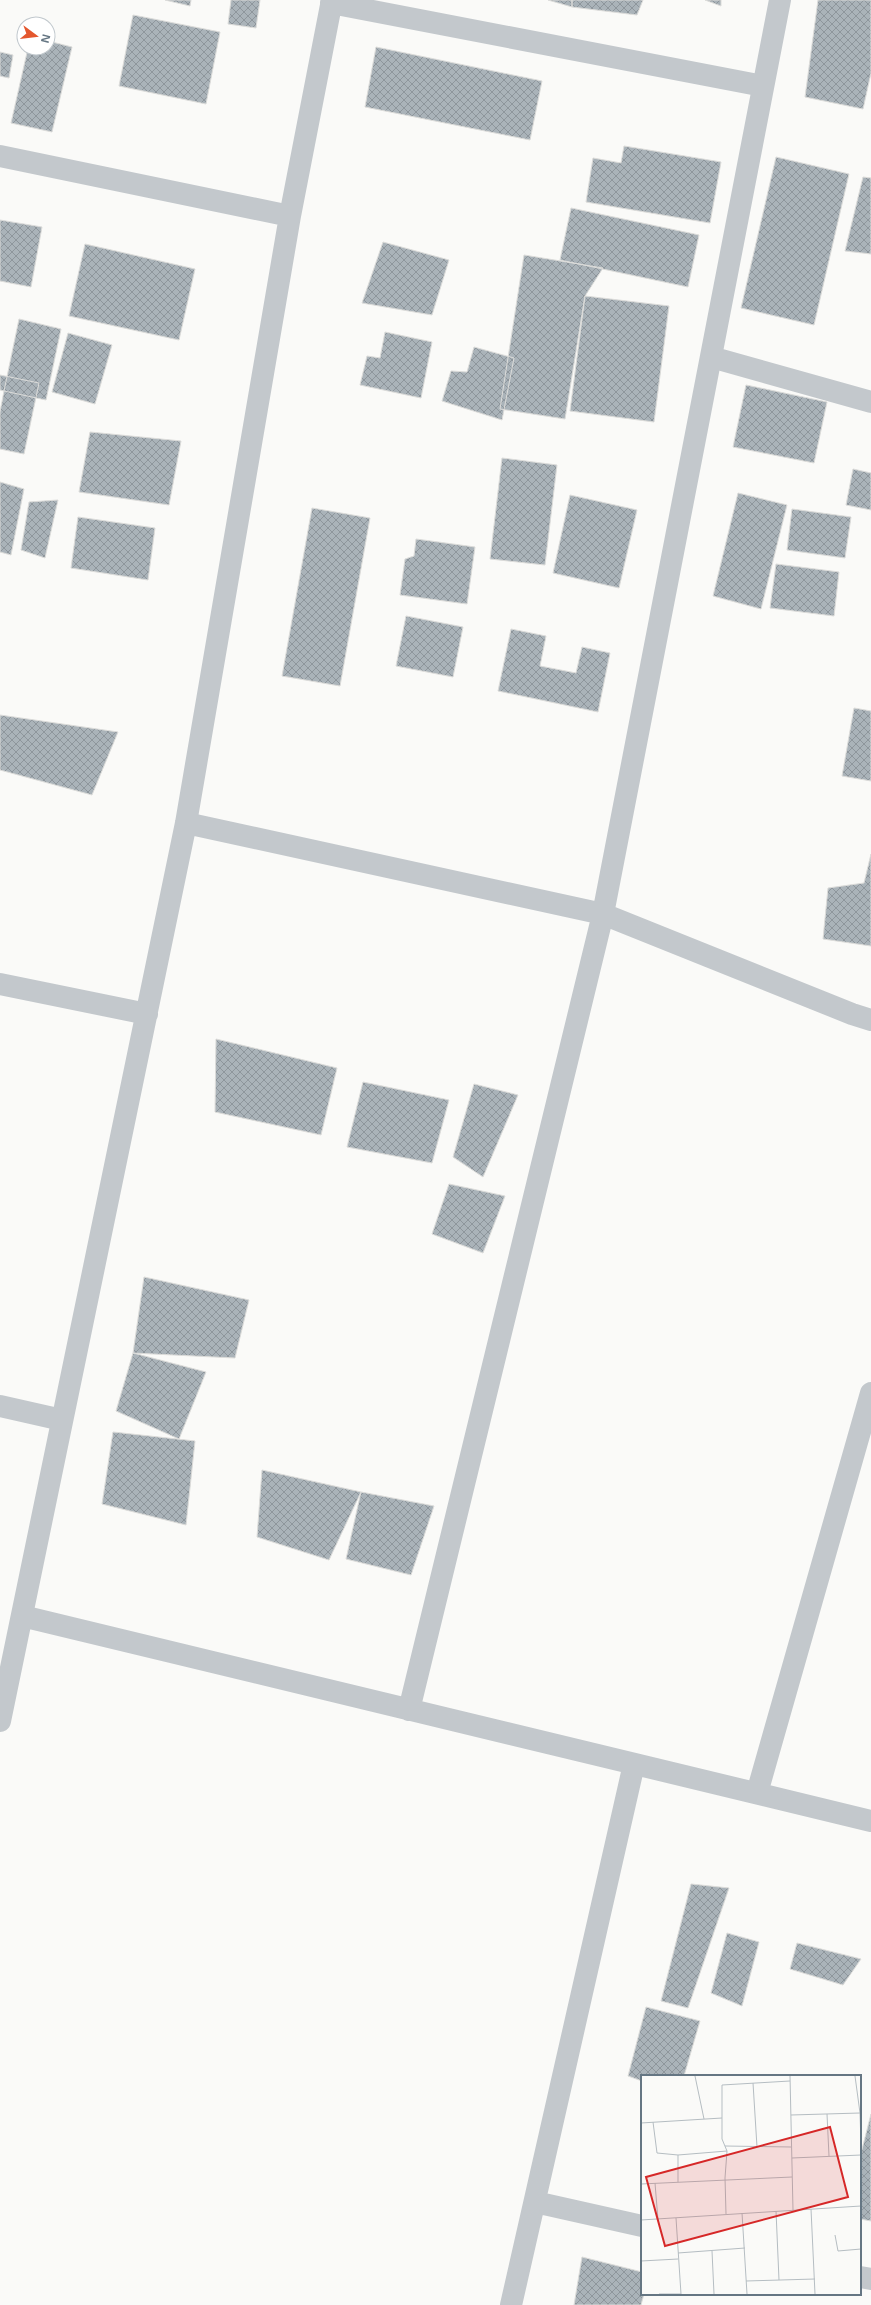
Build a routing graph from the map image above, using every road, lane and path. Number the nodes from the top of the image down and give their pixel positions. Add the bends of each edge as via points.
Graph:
1 (780, 0) edge
2 (332, 2) edge
3 (763, 86) junction
4 (0, 156) edge
5 (290, 216) junction
6 (710, 358) junction
7 (871, 402) edge
8 (186, 823) junction
9 (603, 914) junction
10 (0, 984) edge
11 (147, 1014) junction
12 (871, 1020) edge
13 (871, 1395) edge
14 (0, 1406) edge
15 (62, 1420) junction
16 (22, 1616) junction
17 (409, 1710) junction
18 (0, 1721) edge
19 (634, 1764) junction
20 (757, 1793) junction
21 (871, 1821) edge
22 (535, 2202) junction
23 (641, 2226) edge
24 (861, 2277) edge
25 (871, 2279) edge
26 (511, 2305) edge

1 - 3 street
2 - 3 street
2 - 5 street
3 - 6 street
4 - 5 street
5 - 8 street
6 - 7 street
6 - 9 street
8 - 9 street
8 - 11 street
9 - 12 street
9 - 17 street
10 - 11 street
11 - 15 street
13 - 20 street
14 - 15 street
15 - 16 street
16 - 17 street
16 - 18 street
17 - 19 street
19 - 20 street
19 - 22 street
20 - 21 street
22 - 23 street
22 - 26 street
24 - 25 street

